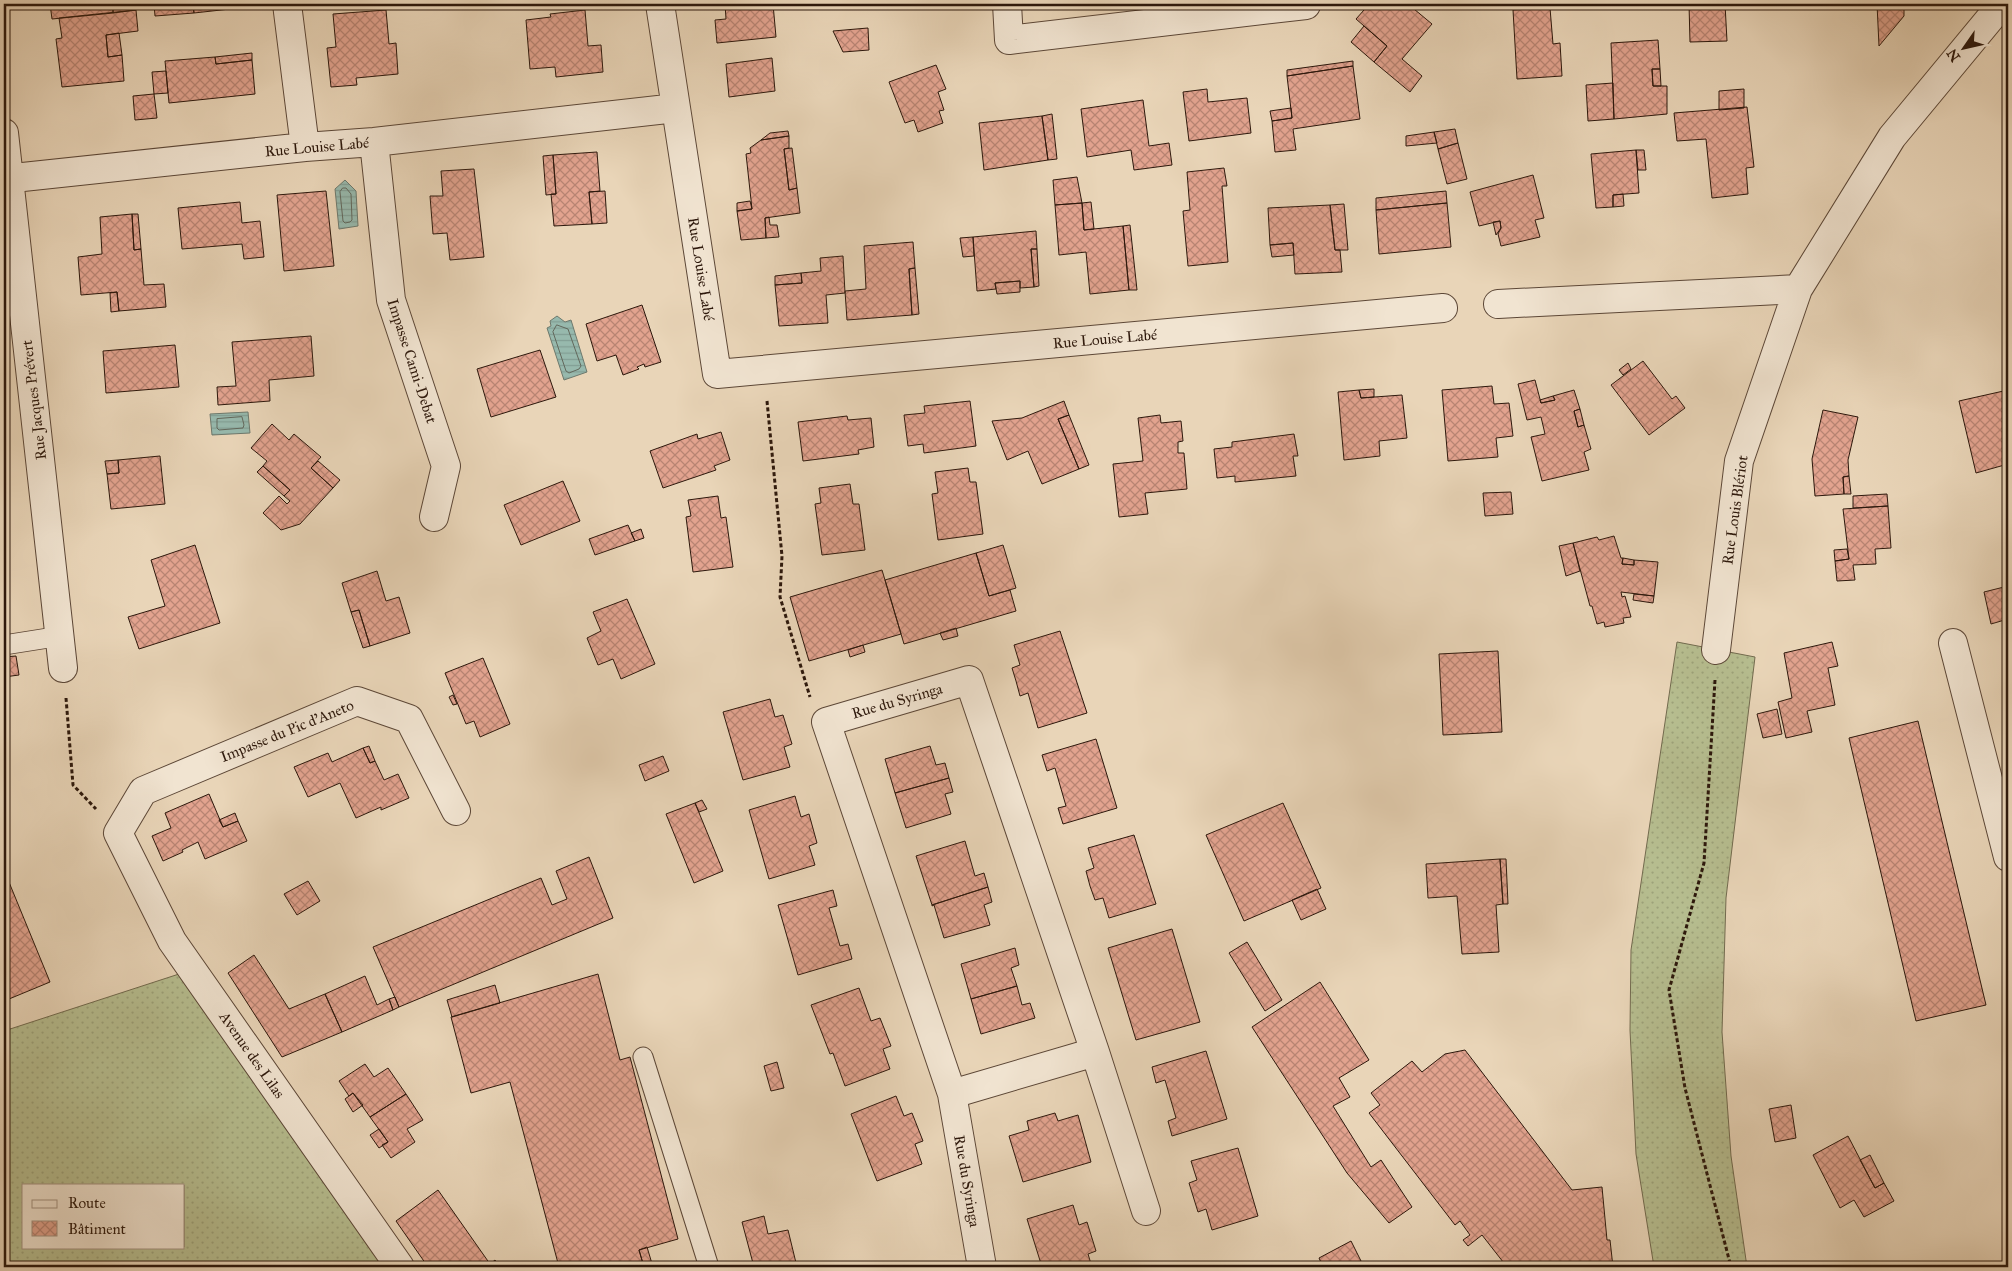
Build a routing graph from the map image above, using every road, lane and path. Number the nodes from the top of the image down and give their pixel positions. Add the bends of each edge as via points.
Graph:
1 (287, 4) edge
2 (660, 4) edge
3 (1007, 4) edge
4 (1306, 4) edge
5 (2002, 4) edge
6 (676, 108) junction
7 (4, 133) edge
8 (374, 142) junction
9 (304, 147) junction
10 (6, 178) edge
11 (1798, 289) junction
12 (1498, 304) dead end
13 (1443, 308) dead end
14 (764, 369) junction
15 (434, 517) dead end
16 (61, 636) junction
17 (1953, 643) dead end
18 (4, 645) edge
19 (1716, 650) joint
20 (63, 668) joint
21 (826, 722) junction
22 (456, 811) dead end
23 (118, 834) junction
24 (2008, 857) edge
25 (1094, 1052) junction
26 (643, 1057) dead end
27 (952, 1094) junction
28 (1146, 1211) dead end
29 (400, 1267) edge
30 (709, 1267) edge
31 (982, 1267) edge
32 (1731, 1267) edge

1 - 9 street
2 - 6 street
3 - 4 street via 1009,40
5 - 11 street, Rue Louis Blériot via 1892,137
6 - 8 street, Rue Louise Labé
6 - 14 street, Rue Louise Labé via 717,374
7 - 10 street, Rue Jacques Prévert
8 - 9 street, Rue Louise Labé
8 - 15 street, Impasse Cami-Debat via 390,300 446,466
9 - 10 street, Rue Louise Labé
10 - 16 street, Rue Jacques Prévert
11 - 12 street
11 - 19 street, Rue Louis Blériot via 1739,461
13 - 14 street, Rue Louise Labé
14 - 21 path via 782,556 780,597 814,709
16 - 18 lane
16 - 20 street, Rue Jacques Prévert
17 - 24 street
19 - 32 path via 1704,863 1670,990 1685,1088
20 - 23 path via 72,785
21 - 25 street, Rue du Syringa via 969,680
21 - 27 street, Rue du Syringa
22 - 23 street, Impasse du Pic d'Aneto via 409,719 357,701 143,791
23 - 29 street, Avenue des Lilas via 172,941
25 - 27 street
25 - 28 street, Rue du Syringa
26 - 30 lane
27 - 31 street, Rue du Syringa

